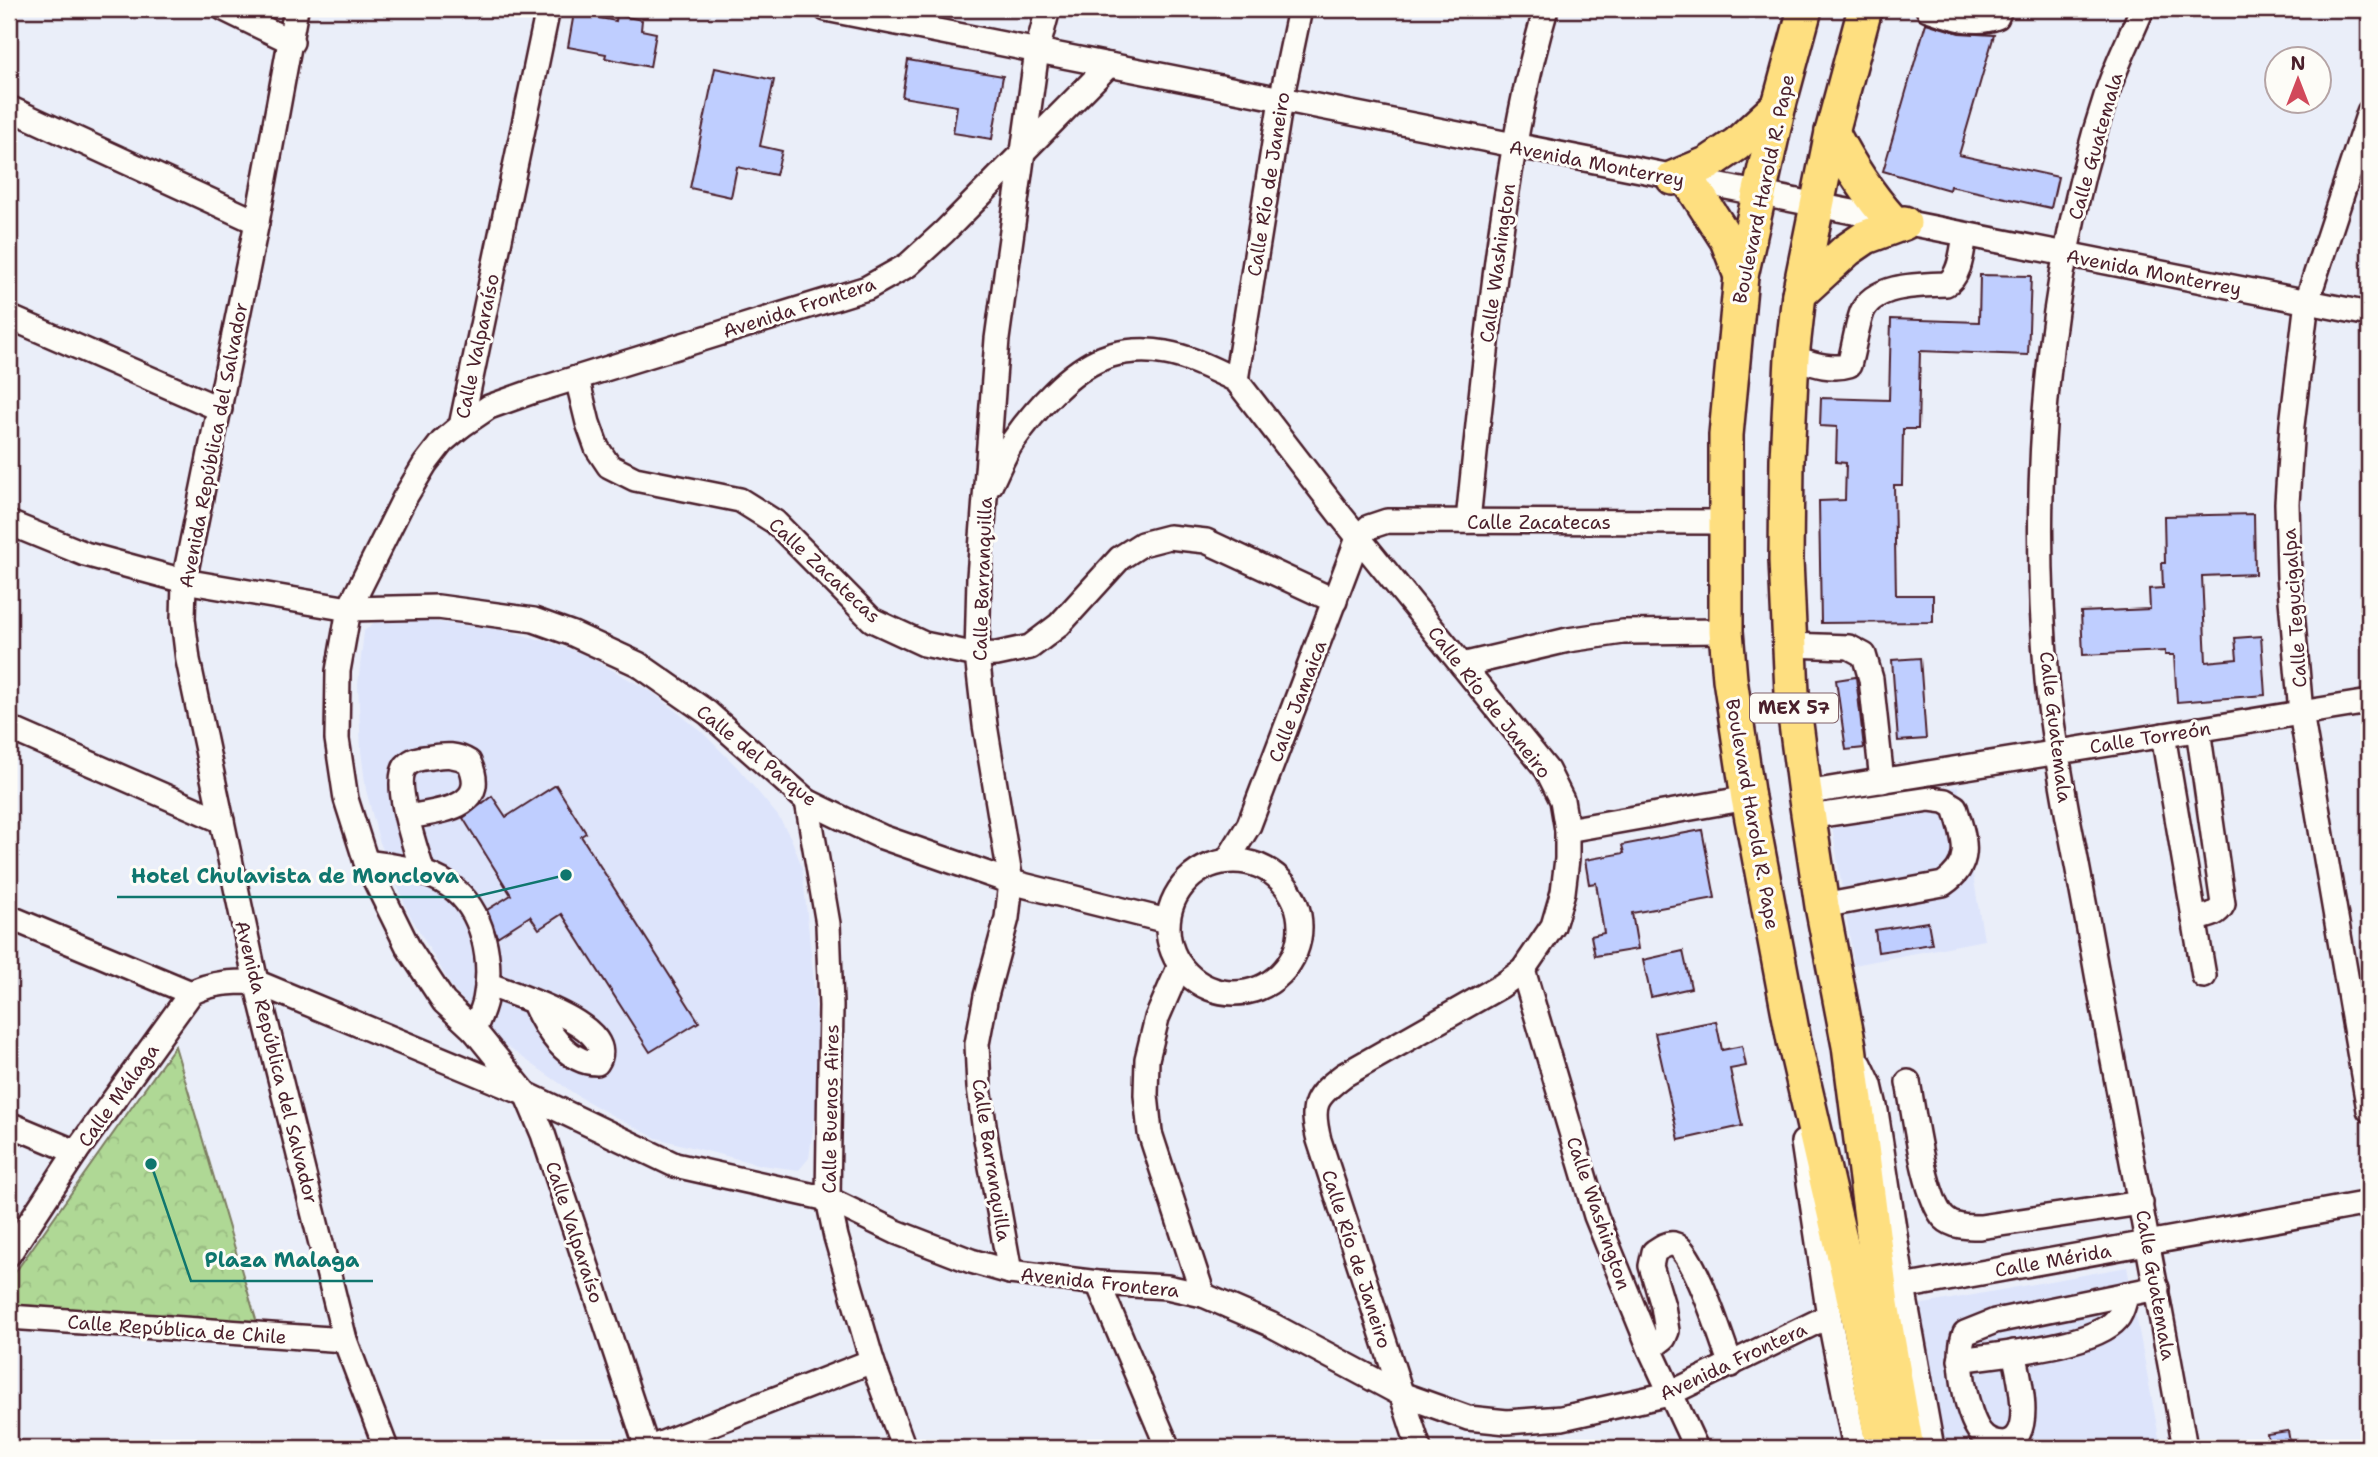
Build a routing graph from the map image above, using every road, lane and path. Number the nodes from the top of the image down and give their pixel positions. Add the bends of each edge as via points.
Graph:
1 (224, 9) edge
2 (296, 9) edge
3 (548, 9) edge
4 (826, 9) edge
5 (1048, 9) edge
6 (1300, 9) edge
7 (1546, 9) edge
8 (1805, 9) edge
9 (1865, 9) edge
10 (1928, 9) edge
11 (2000, 9) edge
12 (2142, 9) edge
13 (292, 42) junction
14 (1037, 51) junction
15 (1110, 65) junction
16 (1281, 100) junction
17 (1779, 105) junction
18 (9, 108) edge
19 (2369, 112) edge
20 (1832, 132) junction
21 (1514, 146) junction
22 (1022, 154) junction
23 (1681, 179) junction
24 (1759, 195) junction
25 (1816, 206) junction
26 (257, 222) junction
27 (1898, 222) junction
28 (1965, 235) junction
29 (2065, 254) junction
30 (1741, 276) junction
31 (1799, 294) junction
32 (2307, 302) junction
33 (2369, 314) edge
34 (9, 317) edge
35 (1792, 357) junction
36 (576, 378) junction
37 (1236, 380) junction
38 (220, 409) junction
39 (461, 426) junction
40 (985, 496) junction
41 (1468, 522) junction
42 (1725, 522) junction
43 (9, 523) edge
44 (1358, 538) junction
45 (184, 580) junction
46 (1335, 601) junction
47 (349, 609) junction
48 (1726, 631) junction
49 (1789, 645) junction
50 (977, 655) junction
51 (1462, 665) junction
52 (2369, 702) edge
53 (2301, 713) junction
54 (9, 728) edge
55 (2198, 729) junction
56 (2163, 735) junction
57 (2056, 752) junction
58 (1882, 781) junction
59 (1748, 798) junction
60 (807, 801) junction
61 (1807, 805) junction
62 (407, 817) dead end
63 (222, 821) junction
64 (1567, 831) junction
65 (1227, 861) junction
66 (366, 862) junction
67 (423, 873) junction
68 (1011, 882) junction
69 (1822, 906) junction
70 (9, 917) edge
71 (2194, 919) junction
72 (1167, 921) junction
73 (1180, 965) junction
74 (1523, 970) junction
75 (2204, 976) dead end
76 (256, 982) junction
77 (487, 984) junction
78 (191, 993) junction
79 (534, 1003) dead end
80 (474, 1030) junction
81 (1794, 1041) junction
82 (1849, 1046) junction
83 (1908, 1082) dead end
84 (526, 1094) junction
85 (2369, 1110) edge
86 (9, 1124) edge
87 (76, 1152) junction
88 (828, 1199) junction
89 (2141, 1203) junction
90 (2369, 1203) edge
91 (2147, 1243) junction
92 (9, 1254) edge
93 (1010, 1272) junction
94 (1098, 1283) junction
95 (1903, 1287) junction
96 (2157, 1288) junction
97 (2127, 1294) junction
98 (1203, 1295) junction
99 (1829, 1316) junction
100 (9, 1317) edge
101 (345, 1340) junction
102 (1650, 1349) junction
103 (2014, 1352) junction
104 (1960, 1360) junction
105 (872, 1361) junction
106 (1731, 1364) junction
107 (1401, 1394) junction
108 (1669, 1394) junction
109 (1888, 1409) junction
110 (386, 1448) edge
111 (649, 1448) edge
112 (904, 1448) edge
113 (1168, 1448) edge
114 (1419, 1448) edge
115 (1696, 1448) edge
116 (1855, 1448) edge
117 (1883, 1448) edge
118 (1907, 1448) edge
119 (1932, 1448) edge
120 (2185, 1448) edge

1 - 13 street
2 - 13 street, Avenida República del Salvador
3 - 39 street, Calle Valparaíso
4 - 14 street, Avenida Monterrey
5 - 14 street, Calle Barranquilla
6 - 16 street, Calle Río de Janeiro
7 - 21 street, Calle Washington
8 - 17 highway, Boulevard Harold R. Pape / MEX 57
9 - 20 highway, Boulevard Harold R. Pape / MEX 57
10 - 11 street via 1988,21 1997,17
12 - 29 street, Calle Guatemala via 2109,88
13 - 26 street, Avenida República del Salvador
14 - 15 street, Avenida Monterrey
14 - 22 street, Calle Barranquilla
15 - 16 street, Avenida Monterrey
15 - 22 street, Avenida Frontera
16 - 21 street, Avenida Monterrey
16 - 37 street, Calle Río de Janeiro
17 - 23 highway via 1737,144
17 - 24 highway, Boulevard Harold R. Pape / MEX 57
18 - 26 street
19 - 32 street, Calle Tegucigalpa
20 - 25 highway, Boulevard Harold R. Pape / MEX 57
20 - 27 highway via 1850,168
21 - 23 street, Avenida Monterrey
21 - 41 street, Calle Washington via 1486,336
22 - 36 street, Avenida Frontera via 908,265 867,288
22 - 40 street, Calle Barranquilla via 997,339
23 - 24 street, Avenida Monterrey
23 - 30 highway via 1727,240
24 - 25 street, Avenida Monterrey
24 - 30 highway, Boulevard Harold R. Pape / MEX 57
25 - 27 street, Avenida Monterrey
25 - 31 highway, Boulevard Harold R. Pape / MEX 57
26 - 38 street, Avenida República del Salvador
27 - 28 street, Avenida Monterrey
27 - 31 highway via 1847,250
28 - 29 street, Avenida Monterrey
28 - 35 street via 1952,281 1888,290 1866,304 1849,365 1828,367
29 - 32 street, Avenida Monterrey
29 - 57 street, Calle Guatemala via 2042,458 2047,680
30 - 42 highway, Boulevard Harold R. Pape / MEX 57 via 1726,435
31 - 35 highway, Boulevard Harold R. Pape / MEX 57
32 - 33 street, Avenida Monterrey
32 - 53 street, Calle Tegucigalpa via 2287,503
34 - 38 street
35 - 49 highway, Boulevard Harold R. Pape / MEX 57 via 1786,535
36 - 39 street, Avenida Frontera via 489,407
36 - 50 street, Calle Zacatecas via 597,448 610,466 635,479 740,500 775,522 872,620 924,644
37 - 40 street via 1167,353 1137,351 1102,358 1073,375 1040,408 1012,442
37 - 44 street, Calle Río de Janeiro
38 - 45 street, Avenida República del Salvador
39 - 47 street, Calle Valparaíso via 425,464
40 - 50 street, Calle Barranquilla
41 - 42 street, Calle Zacatecas
41 - 44 street, Calle Zacatecas via 1387,521 1369,527
42 - 48 highway, Boulevard Harold R. Pape / MEX 57
43 - 45 street, Calle del Parque via 85,554
44 - 46 street, Calle Jamaica
44 - 51 street, Calle Río de Janeiro
45 - 47 street, Calle del Parque
45 - 63 street, Avenida República del Salvador via 188,660
46 - 50 street, Calle Zacatecas via 1206,541 1169,537 1142,544 1120,558 1059,625 1030,647
46 - 65 street, Calle Jamaica via 1249,825
47 - 60 street, Calle del Parque via 438,607 534,620 573,634 638,664 708,713
47 - 66 street, Calle Valparaíso via 338,671 337,739 346,799
48 - 51 street via 1623,632
48 - 59 highway, Boulevard Harold R. Pape / MEX 57
49 - 58 street via 1849,647 1864,655 1871,679
49 - 61 highway, Boulevard Harold R. Pape / MEX 57
50 - 68 street, Calle Barranquilla
51 - 64 street, Calle Río de Janeiro via 1547,770 1562,800
52 - 53 street, Calle Torreón
53 - 55 street, Calle Torreón
53 - 85 street, Calle Tegucigalpa
54 - 63 street
55 - 56 street, Calle Torreón
55 - 71 street via 2223,904 2211,916
56 - 57 street, Calle Torreón
56 - 71 street
57 - 58 street, Calle Torreón
57 - 89 street, Calle Guatemala
58 - 61 street, Calle Torreón
59 - 64 street
59 - 81 highway, Boulevard Harold R. Pape / MEX 57
60 - 68 street, Calle del Parque via 882,837
60 - 88 street, Calle Buenos Aires via 828,924
61 - 69 highway, Boulevard Harold R. Pape / MEX 57
61 - 69 street via 1945,801 1955,807 1963,836 1963,865 1943,884
62 - 67 street
63 - 76 street, Avenida República del Salvador
64 - 74 street, Calle Río de Janeiro via 1563,892 1553,926
65 - 72 street via 1205,867 1186,880
65 - 73 street via 1249,862 1269,870 1285,884 1301,923 1290,964 1275,979 1235,993 1204,985
66 - 67 street
66 - 80 street, Calle Valparaíso via 409,949 444,1002
67 - 77 street via 449,885 465,900 481,928 489,968
68 - 72 street, Calle del Parque
68 - 93 street, Calle Barranquilla via 978,1044 986,1139
69 - 82 highway, Boulevard Harold R. Pape / MEX 57
70 - 78 street
71 - 75 street
72 - 73 street via 1172,952
73 - 98 street via 1157,1018 1147,1059 1146,1095 1150,1133
74 - 102 street, Calle Washington via 1596,1216
74 - 107 street, Calle Río de Janeiro via 1344,1076 1317,1102 1314,1117 1319,1140
76 - 78 street via 221,982
76 - 84 street, Avenida Frontera
76 - 101 street, Avenida República del Salvador
77 - 79 street
77 - 80 street
78 - 87 street, Calle Málaga
80 - 84 street, Calle Valparaíso
81 - 99 street via 1796,1088
81 - 109 highway, Boulevard Harold R. Pape / MEX 57 via 1856,1308
82 - 95 street via 1870,1085 1876,1111
82 - 109 highway, Boulevard Harold R. Pape / MEX 57 via 1882,1304
83 - 89 street via 1929,1188 1945,1219 1959,1226 1980,1227
84 - 88 street, Avenida Frontera via 675,1165
84 - 111 street, Calle Valparaíso
86 - 87 street
87 - 92 street, Calle Málaga
88 - 93 street, Avenida Frontera via 896,1232
88 - 105 street, Calle Buenos Aires
89 - 91 street, Calle Guatemala
90 - 91 street, Calle Mérida
91 - 95 street, Calle Mérida
91 - 96 street, Calle Guatemala
93 - 94 street, Avenida Frontera
94 - 98 street, Avenida Frontera via 1167,1287
94 - 113 street
95 - 119 street
96 - 97 street
96 - 120 street, Calle Guatemala
97 - 103 street via 2117,1319 2104,1329 2085,1338
97 - 104 street via 1975,1328 1961,1340
98 - 107 street, Avenida Frontera via 1270,1324
99 - 106 street, Avenida Frontera
99 - 116 street
100 - 101 street, Calle República de Chile
101 - 110 street, Avenida República del Salvador
102 - 106 street via 1667,1331 1651,1266 1654,1252 1673,1244 1682,1248 1694,1268
102 - 108 street, Calle Washington
103 - 104 street
103 - 104 street via 2022,1428 2007,1443 1994,1442 1976,1426
105 - 111 street
105 - 112 street, Calle Buenos Aires
106 - 108 street, Avenida Frontera
107 - 108 street, Avenida Frontera via 1468,1418 1507,1422 1562,1418
107 - 114 street, Calle Río de Janeiro
108 - 115 street, Calle Washington
109 - 117 highway, Boulevard Harold R. Pape / MEX 57
109 - 118 highway, Boulevard Harold R. Pape / MEX 57

